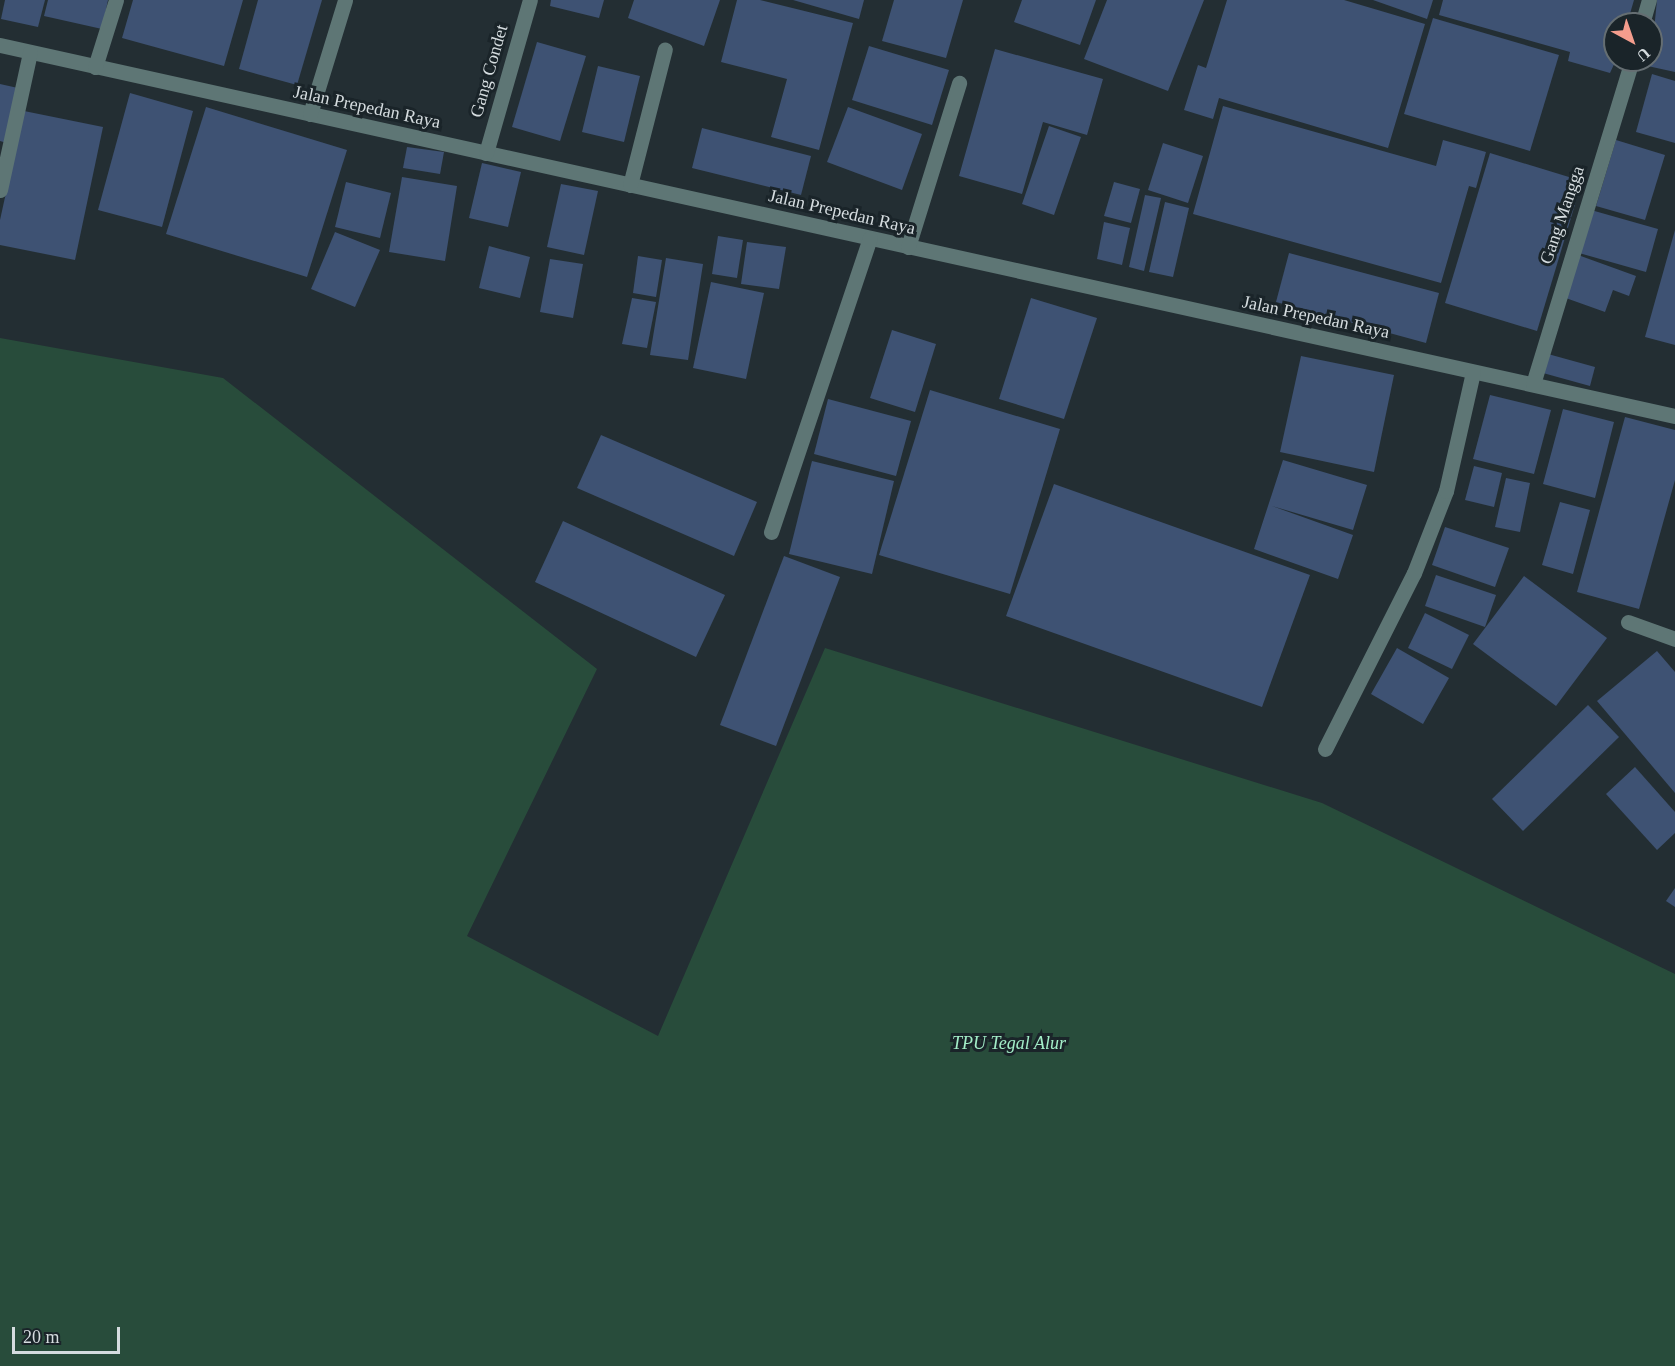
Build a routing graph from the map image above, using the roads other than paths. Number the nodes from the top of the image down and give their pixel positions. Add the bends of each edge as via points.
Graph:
1 (116, 0) edge
2 (345, 0) edge
3 (530, 0) edge
4 (0, 45) edge
5 (665, 49) dead end
6 (30, 52) junction
7 (94, 67) junction
8 (1628, 72) edge
9 (959, 83) dead end
10 (310, 114) junction
11 (486, 153) junction
12 (630, 185) junction
13 (0, 190) edge
14 (870, 238) junction
15 (908, 247) junction
16 (1473, 372) junction
17 (1533, 384) junction
18 (1675, 416) edge
19 (771, 532) dead end
20 (1629, 622) dead end
21 (1675, 639) edge
22 (1325, 749) dead end

1 - 7 street
2 - 10 street
3 - 11 street, Gang Condet
4 - 6 street, Jalan Prepedan Raya
5 - 12 street
6 - 7 street, Jalan Prepedan Raya
6 - 13 street
7 - 10 street, Jalan Prepedan Raya
8 - 17 street, Gang Mangga
9 - 15 street
10 - 11 street, Jalan Prepedan Raya
11 - 12 street, Jalan Prepedan Raya
12 - 14 street, Jalan Prepedan Raya
14 - 15 street, Jalan Prepedan Raya
14 - 19 street
15 - 16 street, Jalan Prepedan Raya
16 - 17 street, Jalan Prepedan Raya
16 - 22 street via 1446,490 1414,573
17 - 18 street, Jalan Prepedan Raya
20 - 21 street

